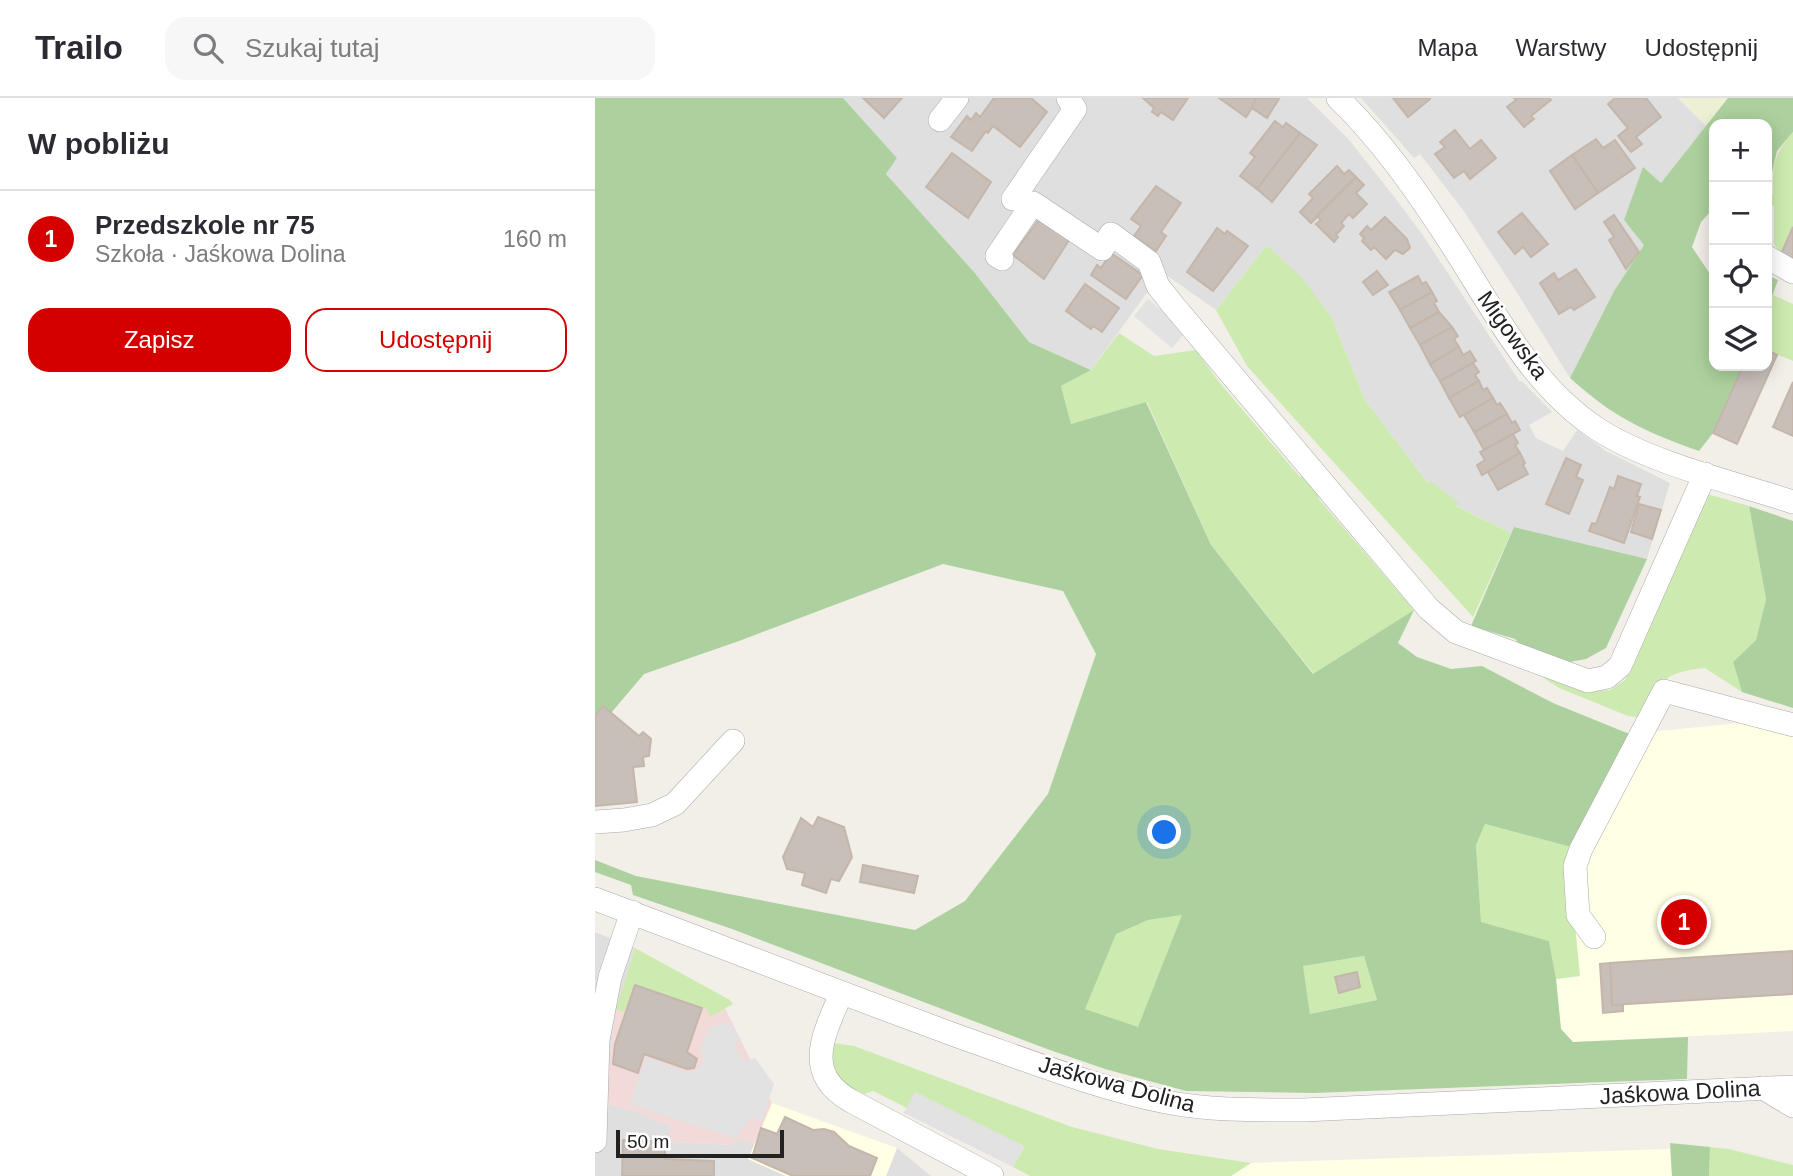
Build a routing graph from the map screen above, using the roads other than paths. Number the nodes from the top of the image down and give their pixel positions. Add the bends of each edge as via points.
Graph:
1 (957, 98) edge
2 (1068, 98) edge
3 (1338, 98) edge
4 (940, 120) dead end
5 (1013, 200) dead end
6 (1002, 259) dead end
7 (1772, 260) edge
8 (1793, 272) edge
9 (1705, 474) junction
10 (1793, 502) edge
11 (1793, 725) edge
12 (733, 741) dead end
13 (596, 822) edge
14 (595, 899) edge
15 (632, 912) junction
16 (1594, 937) dead end
17 (841, 994) junction
18 (1793, 1087) edge
19 (1763, 1088) junction
20 (1793, 1106) edge
21 (595, 1141) edge
22 (992, 1176) edge

1 - 4 street
2 - 5 street via 1075,109
3 - 9 street, Migowska via 1397,164 1530,366 1600,430
6 - 9 street via 997,256 1033,203 1102,249 1111,234 1149,262 1166,296 1429,609 1456,632 1588,681 1607,677 1620,666
7 - 8 street
9 - 10 street, Migowska
11 - 16 street via 1664,691 1575,866 1578,915
12 - 13 street via 675,804 652,814
14 - 15 street, Jaśkowa Dolina
15 - 17 street, Jaśkowa Dolina
15 - 21 street via 602,1015
17 - 19 street, Jaśkowa Dolina via 1102,1085 1204,1108 1304,1110
17 - 22 street via 821,1052 821,1065 831,1086
18 - 19 street, Jaśkowa Dolina
19 - 20 street

